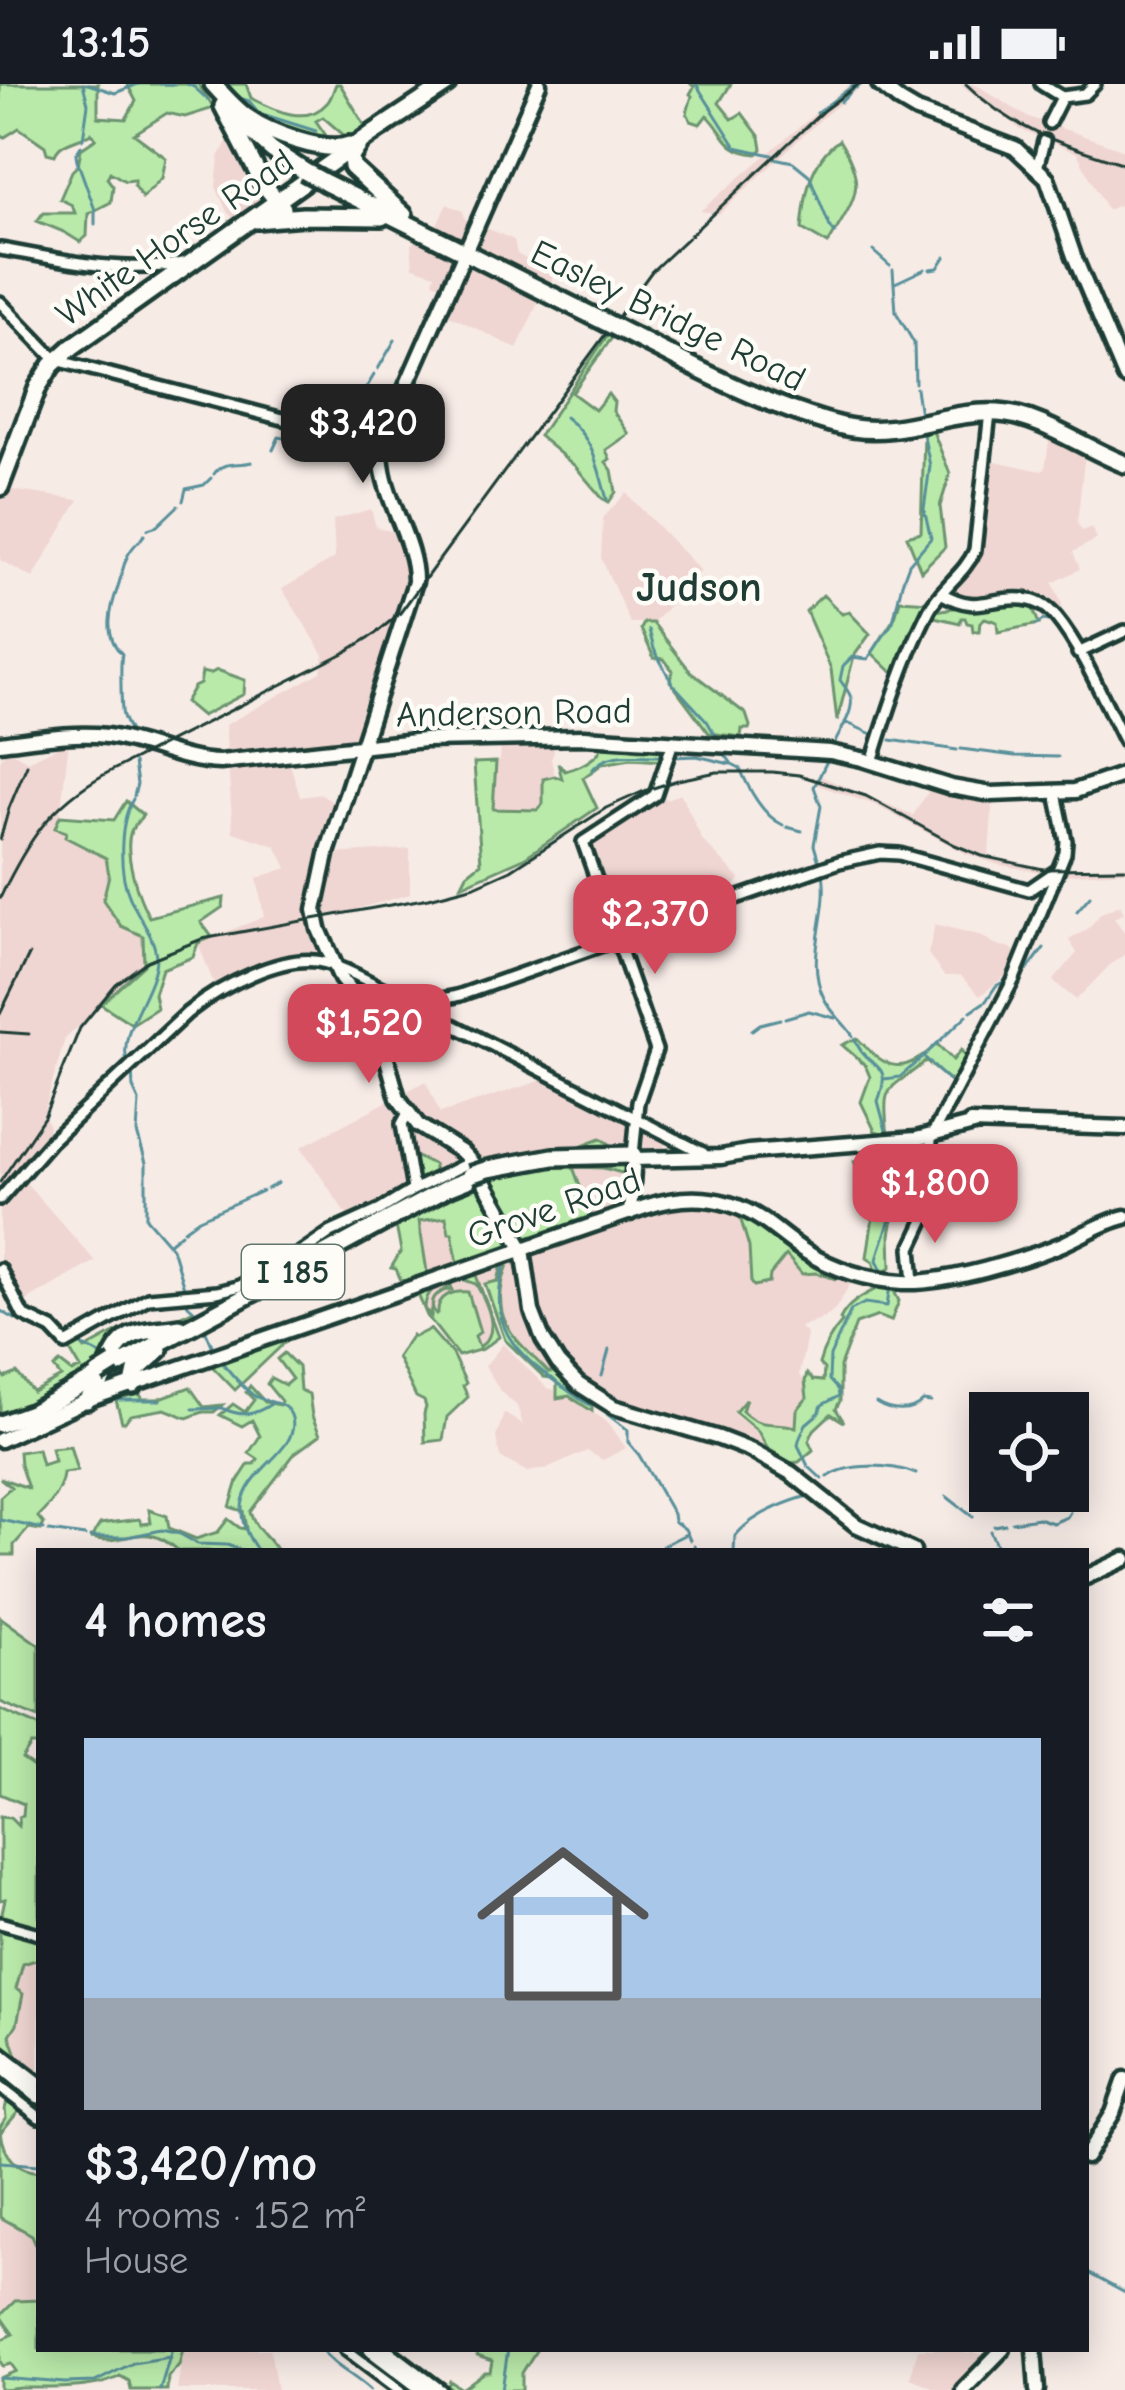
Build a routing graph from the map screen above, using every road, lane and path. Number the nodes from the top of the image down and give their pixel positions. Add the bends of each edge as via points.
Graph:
1 (210, 84) edge
2 (447, 84) edge
3 (538, 84) edge
4 (879, 84) edge
5 (1041, 84) edge
6 (1095, 84) edge
7 (1058, 94) junction
8 (1048, 123) dead end
9 (364, 139) junction
10 (1044, 141) dead end
11 (315, 144) junction
12 (338, 159) junction
13 (1036, 168) junction
14 (376, 190) junction
15 (278, 202) junction
16 (302, 216) junction
17 (248, 223) junction
18 (430, 233) junction
19 (0, 249) edge
20 (464, 250) junction
21 (184, 265) junction
22 (0, 302) edge
23 (58, 361) junction
24 (1125, 377) edge
25 (990, 412) junction
26 (381, 451) junction
27 (1125, 464) edge
28 (0, 488) edge
29 (941, 593) junction
30 (1125, 631) edge
31 (1078, 653) junction
32 (0, 742) edge
33 (673, 742) junction
34 (1125, 742) edge
35 (363, 747) junction
36 (872, 762) junction
37 (1125, 774) edge
38 (1056, 793) junction
39 (1058, 870) junction
40 (618, 940) junction
41 (335, 967) junction
42 (402, 998) junction
43 (405, 1117) junction
44 (636, 1119) junction
45 (940, 1127) junction
46 (1125, 1128) edge
47 (703, 1153) junction
48 (736, 1153) junction
49 (633, 1157) junction
50 (478, 1171) junction
51 (413, 1190) junction
52 (0, 1199) edge
53 (629, 1213) junction
54 (1125, 1217) edge
55 (522, 1250) junction
56 (0, 1269) edge
57 (914, 1282) junction
58 (183, 1328) junction
59 (102, 1380) junction
60 (137, 1380) junction
61 (0, 1422) edge
62 (0, 1440) edge
63 (906, 1548) edge
64 (1125, 1559) edge
65 (1089, 1576) edge
66 (0, 1923) edge
67 (36, 1933) edge
68 (0, 2052) edge
69 (0, 2070) edge
70 (1125, 2079) edge
71 (36, 2080) edge
72 (0, 2087) edge
73 (35, 2096) edge
74 (36, 2114) edge
75 (1089, 2152) edge
76 (349, 2352) edge
77 (371, 2352) edge
78 (371, 2352) edge
79 (391, 2352) edge
80 (1000, 2352) edge
81 (1032, 2352) edge
82 (1037, 2383) edge
83 (400, 2390) edge
84 (416, 2390) edge
85 (426, 2390) edge
86 (442, 2390) edge
87 (963, 2390) edge

1 - 11 highway via 252,121
1 - 15 highway
1 - 18 highway, bridge via 305,170
2 - 9 highway, White Horse Road
3 - 20 main road
4 - 13 main road via 906,106 1008,145
5 - 7 street
6 - 7 street via 1082,95
7 - 8 street
9 - 11 highway via 339,148
9 - 12 highway, White Horse Road
9 - 14 highway via 351,164
10 - 13 street
11 - 12 highway
12 - 14 highway
12 - 15 highway, White Horse Road
13 - 24 main road via 1050,184
14 - 18 highway
15 - 16 highway
15 - 17 highway, White Horse Road
16 - 17 highway
16 - 18 highway via 375,216
17 - 21 highway, White Horse Road
18 - 20 highway, Easley Bridge Road
19 - 21 street via 122,269
20 - 25 highway, Easley Bridge Road via 745,393 848,428 908,428
20 - 26 main road
21 - 23 highway, White Horse Road
22 - 23 street
23 - 26 street
23 - 28 highway, White Horse Road
25 - 27 highway, Easley Bridge Road via 1020,416
25 - 29 street via 977,545
26 - 35 main road via 415,582
29 - 31 street via 972,605 1034,602 1057,617
29 - 36 street via 896,687
30 - 31 street
31 - 34 street
32 - 35 main road, Anderson Road via 100,736 220,762
33 - 35 main road, Anderson Road via 568,737
33 - 36 main road, Anderson Road via 817,750
33 - 40 street via 656,795 583,842
35 - 41 main road via 316,905
36 - 38 main road, Anderson Road via 963,790
37 - 38 main road, Anderson Road
38 - 39 street via 1066,844
39 - 40 street via 1029,890 890,853 857,857
39 - 45 street
40 - 42 street via 448,999
40 - 44 street via 656,1050
41 - 42 street
41 - 43 main road via 376,1024
41 - 52 street via 272,967 195,1007
42 - 44 street
43 - 50 main road
43 - 51 street
44 - 47 street
44 - 49 street
45 - 46 main road
45 - 48 main road via 910,1138
45 - 57 street via 931,1138 929,1210 912,1244
47 - 48 main road
47 - 49 main road
48 - 49 main road
49 - 50 highway, I 185
49 - 53 main road
50 - 51 street
50 - 55 main road
50 - 58 highway, I 185
51 - 56 street via 242,1285 148,1298 66,1343 22,1314
53 - 55 main road, Grove Road
53 - 57 main road, Grove Road via 686,1198 726,1203 836,1267
54 - 57 main road, Grove Road via 1022,1257
55 - 60 main road, Grove Road
55 - 63 main road via 540,1333 581,1387 614,1407 754,1446 856,1525
58 - 59 highway, I 185
58 - 59 highway via 124,1340
58 - 60 highway
59 - 60 main road, Grove Road
59 - 61 highway, I 185
59 - 62 main road, Grove Road
64 - 65 main road
66 - 67 street
68 - 71 street
69 - 73 highway
70 - 75 main road
72 - 74 street
76 - 83 street
77 - 84 highway
78 - 85 highway
79 - 86 street
80 - 87 main road
81 - 82 main road

